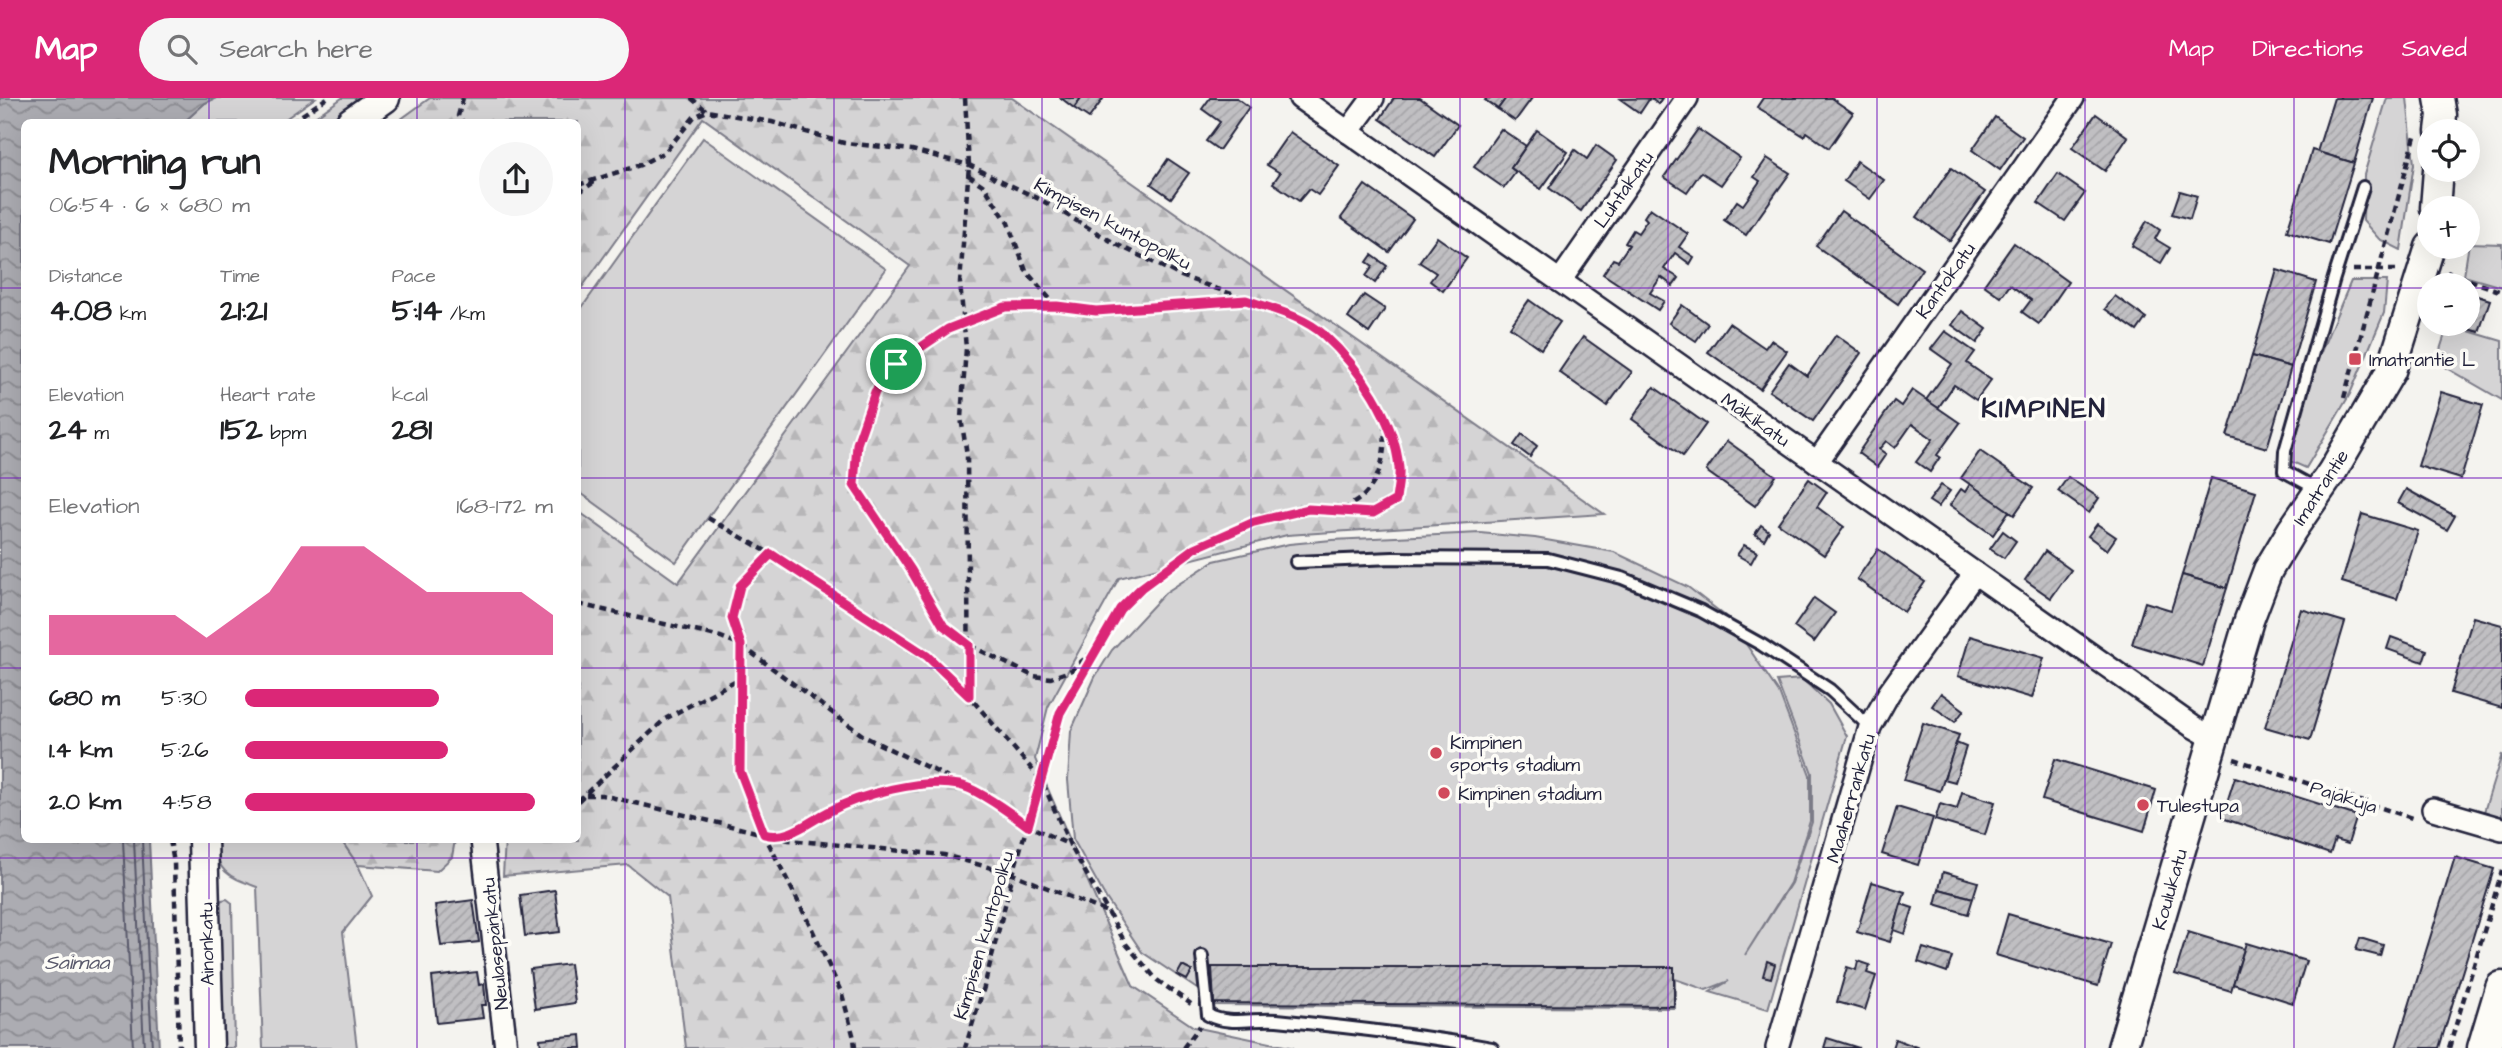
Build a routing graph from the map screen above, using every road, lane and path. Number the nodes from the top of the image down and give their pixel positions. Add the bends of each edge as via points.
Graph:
1 (327, 98) edge
2 (385, 98) edge
3 (463, 98) edge
4 (691, 98) edge
5 (965, 98) edge
6 (1300, 98) edge
7 (1373, 98) edge
8 (1687, 98) edge
9 (2073, 98) edge
10 (2439, 98) edge
11 (707, 111) junction
12 (296, 119) edge
13 (355, 119) edge
14 (460, 119) edge
15 (2438, 119) edge
16 (1348, 132) junction
17 (969, 165) junction
18 (2417, 167) edge
19 (968, 175) junction
20 (606, 176) junction
21 (581, 184) edge
22 (2363, 187) dead end
23 (581, 191) edge
24 (2426, 259) edge
25 (1560, 281) junction
26 (2480, 284) edge
27 (2502, 292) edge
28 (1246, 300) junction
29 (1057, 306) junction
30 (964, 322) junction
31 (2340, 411) dead end
32 (1384, 417) junction
33 (1817, 462) junction
34 (2320, 490) junction
35 (1343, 511) junction
36 (708, 518) dead end
37 (771, 554) junction
38 (1296, 562) dead end
39 (1975, 573) junction
40 (581, 605) edge
41 (741, 645) junction
42 (969, 645) junction
43 (1096, 648) junction
44 (742, 679) junction
45 (969, 696) junction
46 (1870, 727) junction
47 (2213, 740) junction
48 (1042, 780) junction
49 (961, 785) junction
50 (586, 795) junction
51 (581, 799) edge
52 (2425, 814) joint
53 (1028, 826) junction
54 (2502, 829) edge
55 (764, 834) junction
56 (777, 838) junction
57 (171, 843) edge
58 (203, 843) edge
59 (482, 843) edge
60 (1070, 845) junction
61 (2502, 871) edge
62 (1013, 874) junction
63 (1107, 912) junction
64 (1202, 956) dead end
65 (2502, 988) edge
66 (1208, 1015) junction
67 (1406, 1042) edge
68 (179, 1048) edge
69 (209, 1048) edge
70 (506, 1048) edge
71 (855, 1048) edge
72 (965, 1048) edge
73 (1183, 1048) edge
74 (1492, 1048) edge
75 (1777, 1048) edge
76 (2122, 1048) edge
77 (2449, 1048) edge
78 (2484, 1048) edge

1 - 12 path
2 - 13 street
3 - 14 path
4 - 11 path
5 - 17 path
6 - 16 street, Mäkikatu
7 - 16 street
8 - 25 street, Luhtakatu
9 - 33 street, Kantokatu
10 - 15 street via 2442,114
11 - 17 path, Kimpisen kuntopolku via 772,122 844,143 912,150
11 - 20 path via 694,117 665,152
16 - 25 street, Mäkikatu
17 - 19 path
17 - 28 path, Kimpisen kuntopolku via 1181,276
18 - 31 path
19 - 29 path via 984,186 1008,223 1026,271
19 - 30 path via 960,283
20 - 21 path
20 - 23 path
22 - 34 lane via 2285,452 2284,471
24 - 34 street, Imatrantie via 2391,371
25 - 33 street, Mäkikatu
26 - 27 path
28 - 29 path via 1096,311
28 - 32 path, Kimpisen kuntopolku via 1293,316 1323,334 1366,382
29 - 30 path via 1005,307
30 - 42 path via 961,418 967,455
30 - 42 path via 896,364 875,392 857,444 854,485 943,625
32 - 35 path via 1379,471 1366,494
32 - 35 path, Kimpisen kuntopolku via 1400,471 1396,500 1373,513
33 - 39 street, Mäkikatu
34 - 47 street, Imatrantie via 2268,570
35 - 43 path, Kimpisen kuntopolku via 1308,509 1254,522 1195,548 1120,609
36 - 37 path
37 - 41 path via 740,586 732,618
37 - 45 path via 927,656
38 - 46 lane via 1548,559 1622,578 1700,611 1762,645 1830,690
39 - 46 street, Maaherrankatu
39 - 47 street, Mäkikatu
40 - 41 path
41 - 44 path
41 - 49 path via 865,737
42 - 43 path via 1033,676 1051,678 1072,670
42 - 45 path
43 - 48 path, Kimpisen kuntopolku via 1060,713
44 - 50 path via 665,719
44 - 55 path via 740,771
45 - 48 path
46 - 75 street, Maaherrankatu
47 - 52 path, Pajakuja
47 - 76 street, Koulukatu
48 - 53 path, Kimpisen kuntopolku
48 - 60 path
49 - 53 path
49 - 56 path via 927,784 881,792
50 - 51 path
50 - 55 path via 603,795
52 - 54 street
53 - 60 path
53 - 62 path, Kimpisen kuntopolku
55 - 56 path
55 - 71 path via 842,995
56 - 62 path via 944,855
57 - 68 path
58 - 69 street, Ainonkatu
59 - 70 street, Neulasepänkatu
60 - 63 path
61 - 77 path
62 - 63 path
62 - 72 path, Kimpisen kuntopolku
63 - 66 path via 1126,944 1157,980
64 - 66 lane
65 - 78 main road
66 - 67 lane via 1218,1021 1273,1020
66 - 73 path
67 - 74 lane via 1455,1041

